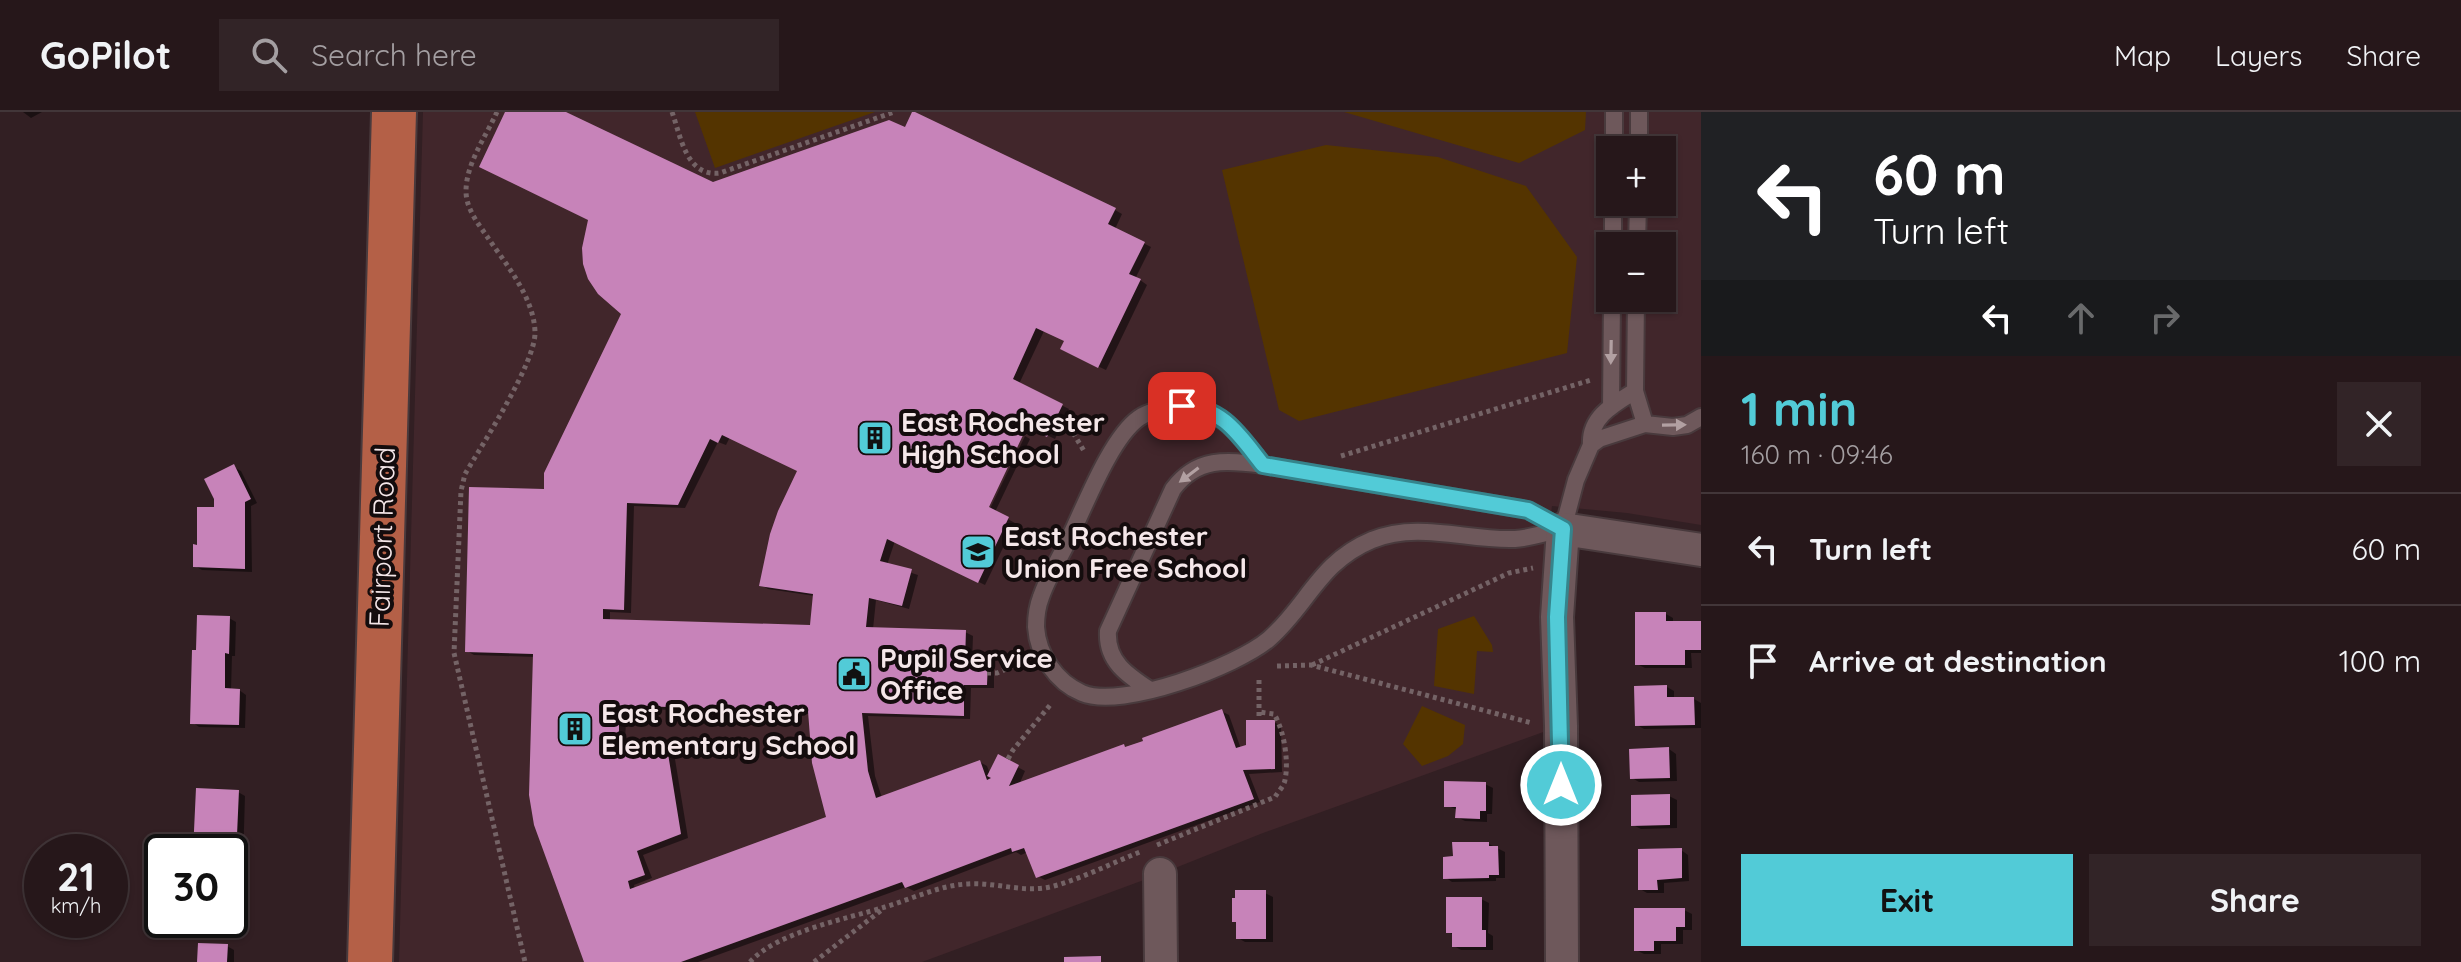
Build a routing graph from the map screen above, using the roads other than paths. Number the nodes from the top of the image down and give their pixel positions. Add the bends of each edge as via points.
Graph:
1 (394, 112) edge
2 (1614, 112) edge
3 (1639, 112) edge
4 (1614, 136) edge
5 (1639, 136) edge
6 (1612, 312) edge
7 (1636, 312) edge
8 (1635, 391) junction
9 (1611, 407) junction
10 (1701, 417) edge
11 (1645, 424) junction
12 (1591, 445) junction
13 (1263, 465) junction
14 (1563, 529) junction
15 (1701, 550) edge
16 (1150, 690) junction
17 (1160, 874) dead end
18 (370, 962) edge
19 (1161, 962) edge
20 (1562, 962) edge

1 - 18 main road, Fairport Road
2 - 4 lane
3 - 5 lane
6 -> 9 lane
7 - 8 lane
8 - 9 lane
8 - 11 lane
9 - 12 lane via 1590,433
11 -> 10 lane via 1673,427
11 - 12 lane
12 - 14 lane
13 - 14 lane via 1528,510
13 -> 16 lane via 1214,462 1183,476 1173,489 1108,631 1115,663
13 - 16 lane via 1225,420 1185,406 1139,418 1110,455 1041,595 1038,641 1054,672 1082,693 1100,698
14 - 15 street
14 - 16 lane via 1516,539 1424,531 1374,539 1336,560 1288,619 1252,652
14 - 20 street via 1557,617
17 - 19 street

